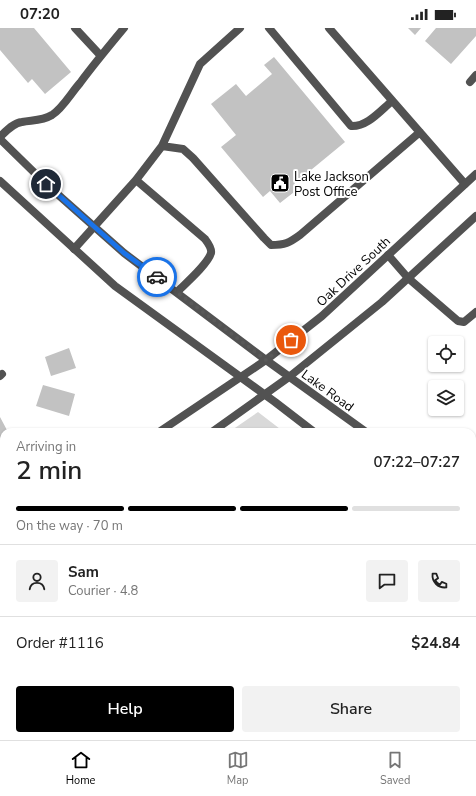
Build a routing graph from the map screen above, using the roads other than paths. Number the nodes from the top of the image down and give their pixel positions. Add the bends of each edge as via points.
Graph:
1 (75, 28) edge
2 (124, 28) edge
3 (240, 28) edge
4 (269, 28) edge
5 (329, 28) edge
6 (101, 56) junction
7 (476, 75) edge
8 (470, 82) dead end
9 (392, 101) junction
10 (420, 132) junction
11 (0, 138) edge
12 (162, 146) junction
13 (476, 174) edge
14 (0, 180) edge
15 (136, 180) junction
16 (465, 184) junction
17 (476, 216) edge
18 (95, 226) junction
19 (74, 249) junction
20 (388, 255) junction
21 (408, 278) junction
22 (177, 292) junction
23 (476, 312) edge
24 (266, 360) junction
25 (241, 377) junction
26 (289, 377) junction
27 (265, 395) junction
28 (166, 428) edge
29 (218, 428) edge
30 (309, 428) edge
31 (360, 428) edge

1 - 6 street
2 - 6 street
3 - 12 street via 200,64
4 - 9 street via 350,126 364,124
5 - 9 street
6 - 11 street via 53,115 34,121 22,121 9,128
7 - 8 street
9 - 10 street
10 - 12 street via 300,235 282,245 271,245 183,149
10 - 16 street
11 - 18 street, Lake Road via 46,184
12 - 15 street
13 - 16 street, Oak Drive South
14 - 19 street
15 - 18 street
15 - 22 street via 210,245 211,253 205,264
16 - 20 street, Oak Drive South
17 - 21 street
18 - 19 street
18 - 22 street, Lake Road via 124,253
19 - 25 street via 115,286
20 - 21 street
20 - 24 street, Oak Drive South via 322,316
21 - 23 street via 458,321 464,322
21 - 26 street
22 - 24 street, Lake Road
24 - 25 street, Oak Drive South
24 - 26 street, Lake Road
25 - 27 street
25 - 28 street, Oak Drive South
26 - 27 street
26 - 31 street, Lake Road
27 - 29 street
27 - 30 street

